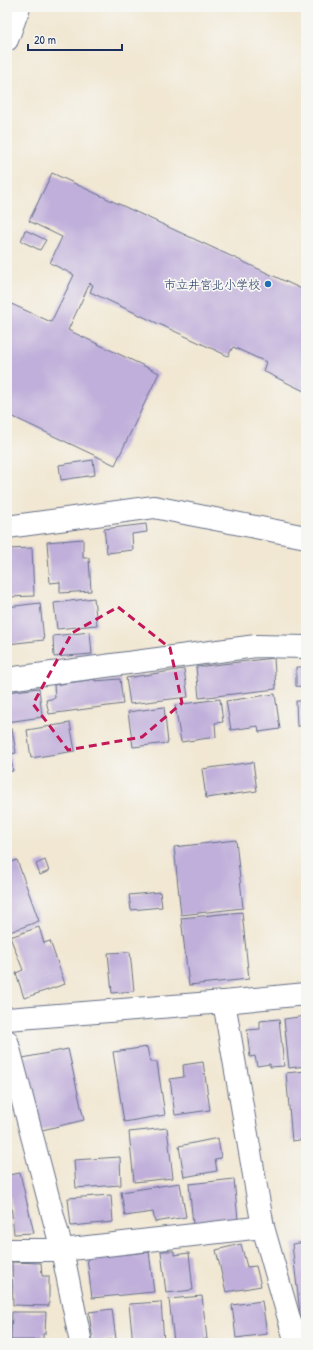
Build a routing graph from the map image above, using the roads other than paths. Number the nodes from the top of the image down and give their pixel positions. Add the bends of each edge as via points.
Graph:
1 (19, 7) edge
2 (7, 40) edge
3 (7, 527) edge
4 (306, 537) edge
5 (306, 647) edge
6 (7, 679) edge
7 (306, 994) edge
8 (224, 1002) junction
9 (7, 1018) edge
10 (7, 1041) edge
11 (263, 1227) junction
12 (7, 1250) edge
13 (62, 1250) junction
14 (81, 1343) edge
15 (294, 1343) edge

1 - 2 street
3 - 4 street via 154,507
5 - 6 street via 256,646
7 - 8 street
8 - 9 street
8 - 11 street
10 - 13 street
11 - 13 street
11 - 15 street
12 - 13 street
13 - 14 street

